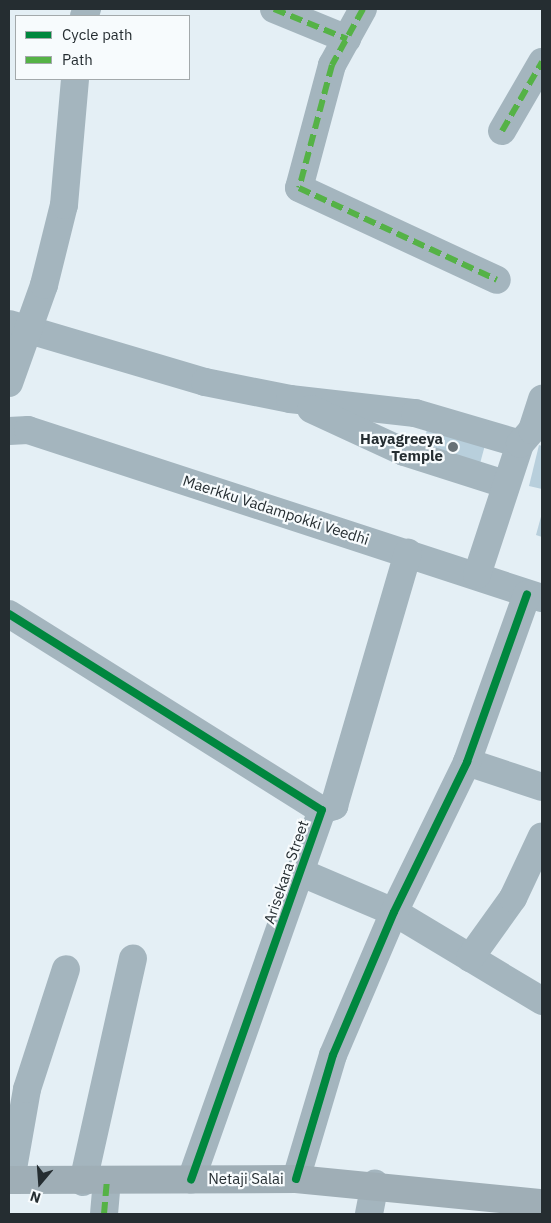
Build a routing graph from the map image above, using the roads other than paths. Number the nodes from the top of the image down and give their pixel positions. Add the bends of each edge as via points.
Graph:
1 (274, 9) edge
2 (363, 9) edge
3 (347, 39) junction
4 (542, 62) edge
5 (76, 80) edge
6 (502, 131) dead end
7 (497, 280) dead end
8 (19, 327) edge
9 (9, 382) edge
10 (290, 399) junction
11 (542, 399) edge
12 (9, 431) edge
13 (520, 444) junction
14 (505, 484) junction
15 (408, 552) junction
16 (477, 575) junction
17 (535, 596) edge
18 (9, 614) edge
19 (467, 762) junction
20 (542, 787) edge
21 (322, 810) junction
22 (542, 836) edge
23 (302, 873) junction
24 (394, 912) junction
25 (470, 958) junction
26 (133, 959) dead end
27 (66, 969) dead end
28 (542, 1001) edge
29 (191, 1178) junction
30 (296, 1179) junction
31 (10, 1180) edge
32 (95, 1181) junction
33 (375, 1184) junction
34 (542, 1203) edge
35 (484, 1206) edge
36 (104, 1214) edge
37 (369, 1214) edge

1 - 3 street
2 - 3 street
3 - 7 street via 332,65 299,188
4 - 6 street
5 - 8 street via 64,205
8 - 9 street
8 - 10 street via 205,382
10 - 13 street via 415,413
10 - 14 street via 404,452
11 - 13 street via 532,430
12 - 15 street, Maerkku Vadampokki Veedhi via 28,430
13 - 14 street
14 - 16 street
15 - 16 street, Maerkku Vadampokki Veedhi
15 - 21 street via 334,806
16 - 17 street, Maerkku Vadampokki Veedhi
17 - 19 street
18 - 21 street, Arisekara Street
19 - 20 street
19 - 24 street
21 - 23 street, Arisekara Street
22 - 25 street via 513,898
23 - 24 street
23 - 29 street, Arisekara Street
24 - 25 street
24 - 30 street via 333,1055
25 - 28 street
26 - 32 street
27 - 31 street via 27,1089
29 - 30 main road, Netaji Salai
29 - 32 main road, Netaji Salai
30 - 33 main road, Netaji Salai
31 - 32 main road, Netaji Salai
32 - 36 street
33 - 35 main road, Netaji Salai
33 - 37 street
34 - 35 main road, Netaji Salai

